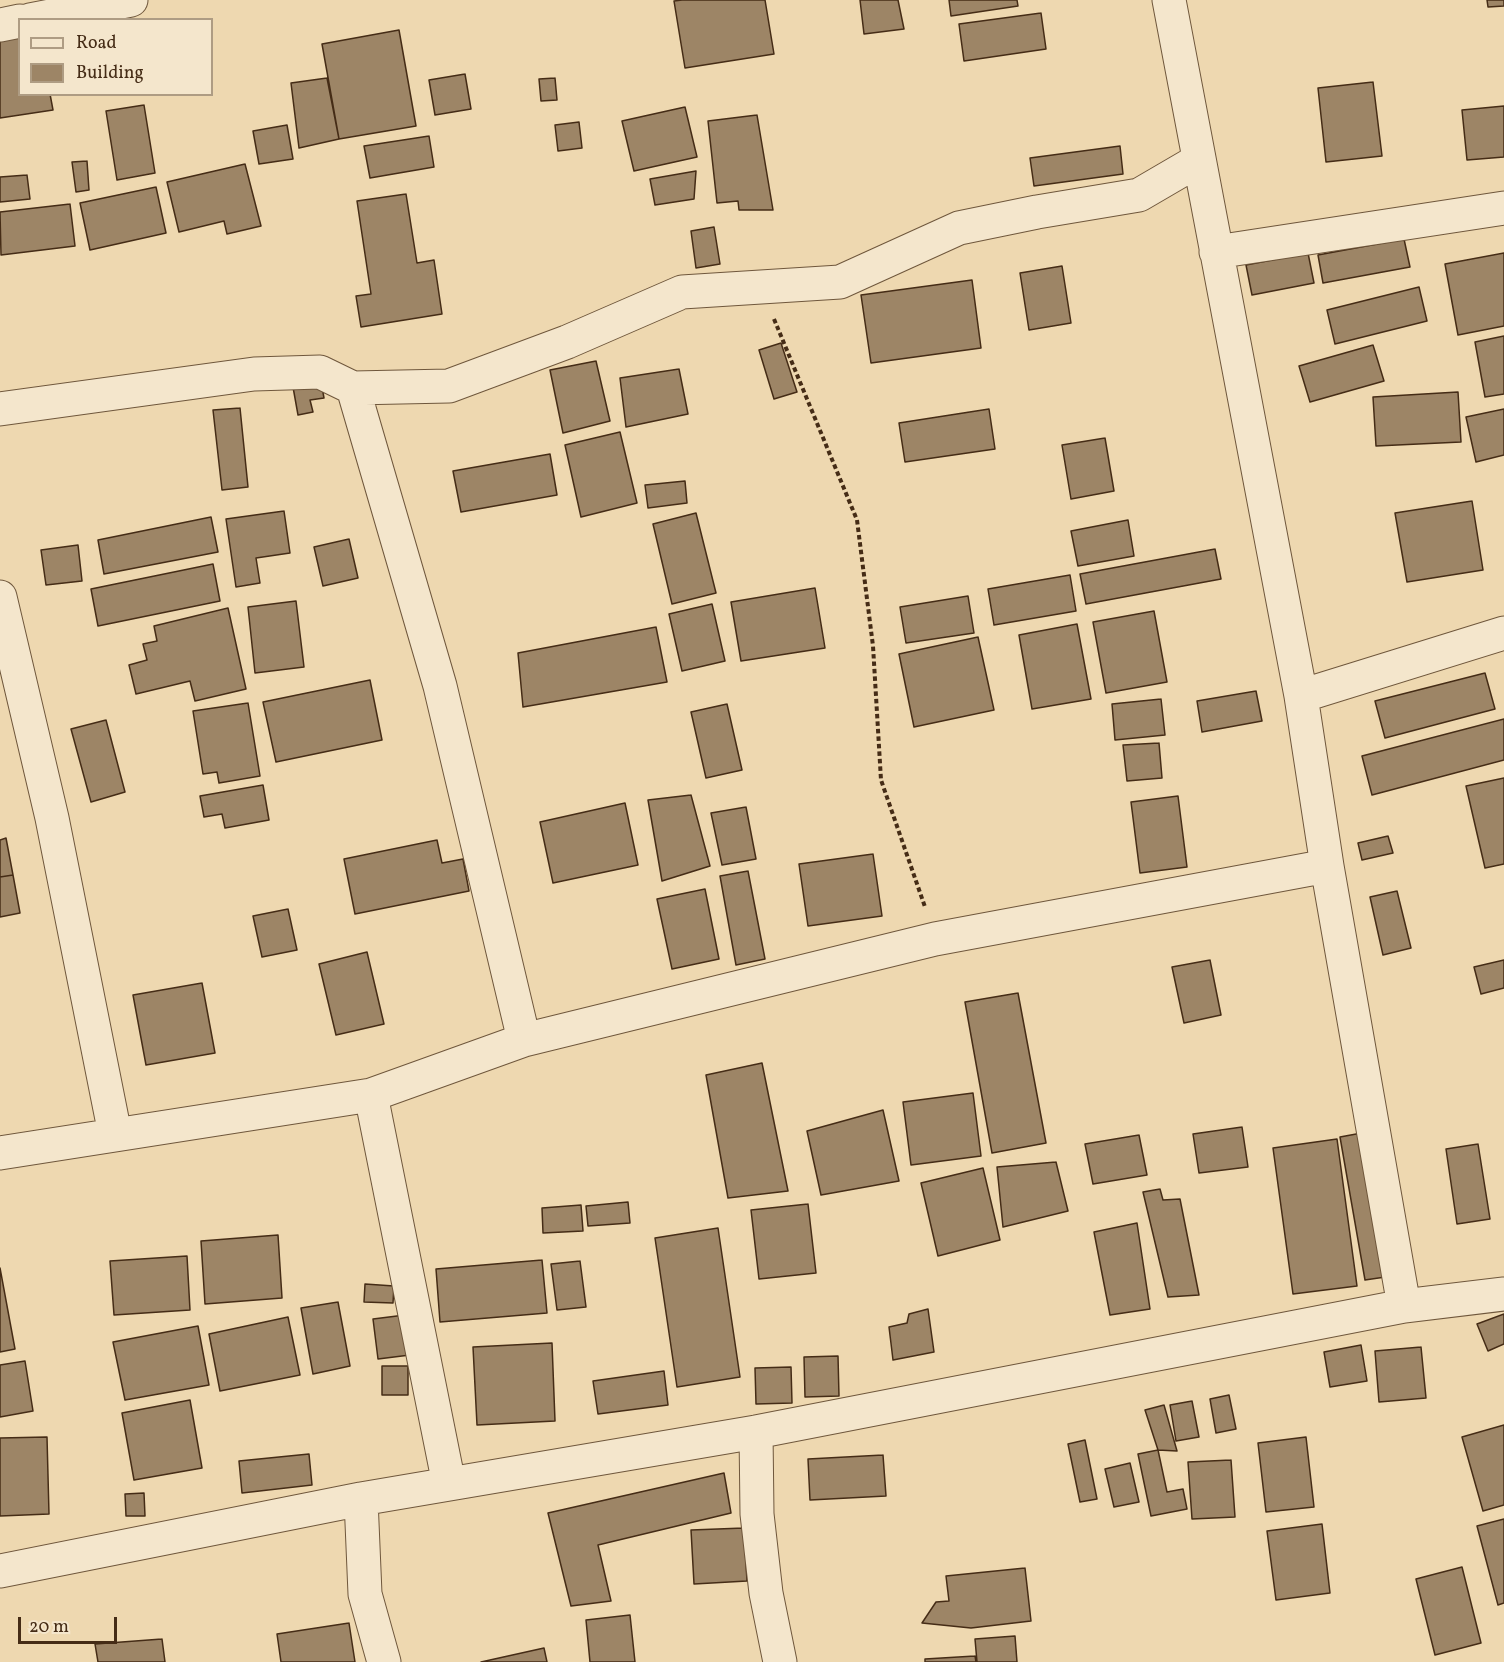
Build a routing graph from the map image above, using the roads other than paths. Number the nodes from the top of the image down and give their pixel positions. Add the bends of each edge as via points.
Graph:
1 (131, 0) edge
2 (1169, 0) edge
3 (40, 18) edge
4 (18, 21) edge
5 (0, 25) edge
6 (1199, 160) junction
7 (1504, 208) edge
8 (1216, 252) junction
9 (353, 388) junction
10 (0, 409) edge
11 (0, 597) edge
12 (1504, 633) edge
13 (1301, 696) junction
14 (1328, 866) junction
15 (524, 1040) junction
16 (371, 1095) junction
17 (115, 1134) junction
18 (0, 1153) edge
19 (1504, 1294) edge
20 (1404, 1306) junction
21 (756, 1432) junction
22 (449, 1484) junction
23 (361, 1498) junction
24 (0, 1571) edge
25 (384, 1662) edge
26 (780, 1662) edge

1 - 3 street
2 - 6 street
4 - 5 street
6 - 8 street
6 - 9 street via 1139,195 959,228 840,282 682,292 567,342 449,386
7 - 8 street
8 - 13 street
9 - 10 street via 320,372 255,374
9 - 15 street via 440,686
11 - 17 street via 52,818
12 - 13 street
13 - 14 street
14 - 15 street via 935,939
14 - 20 street
15 - 16 street
16 - 17 street
16 - 22 street
17 - 18 street
19 - 20 street
20 - 21 street
21 - 22 street
21 - 26 street via 757,1514 766,1593
22 - 23 street
23 - 24 street
23 - 25 street via 365,1594

